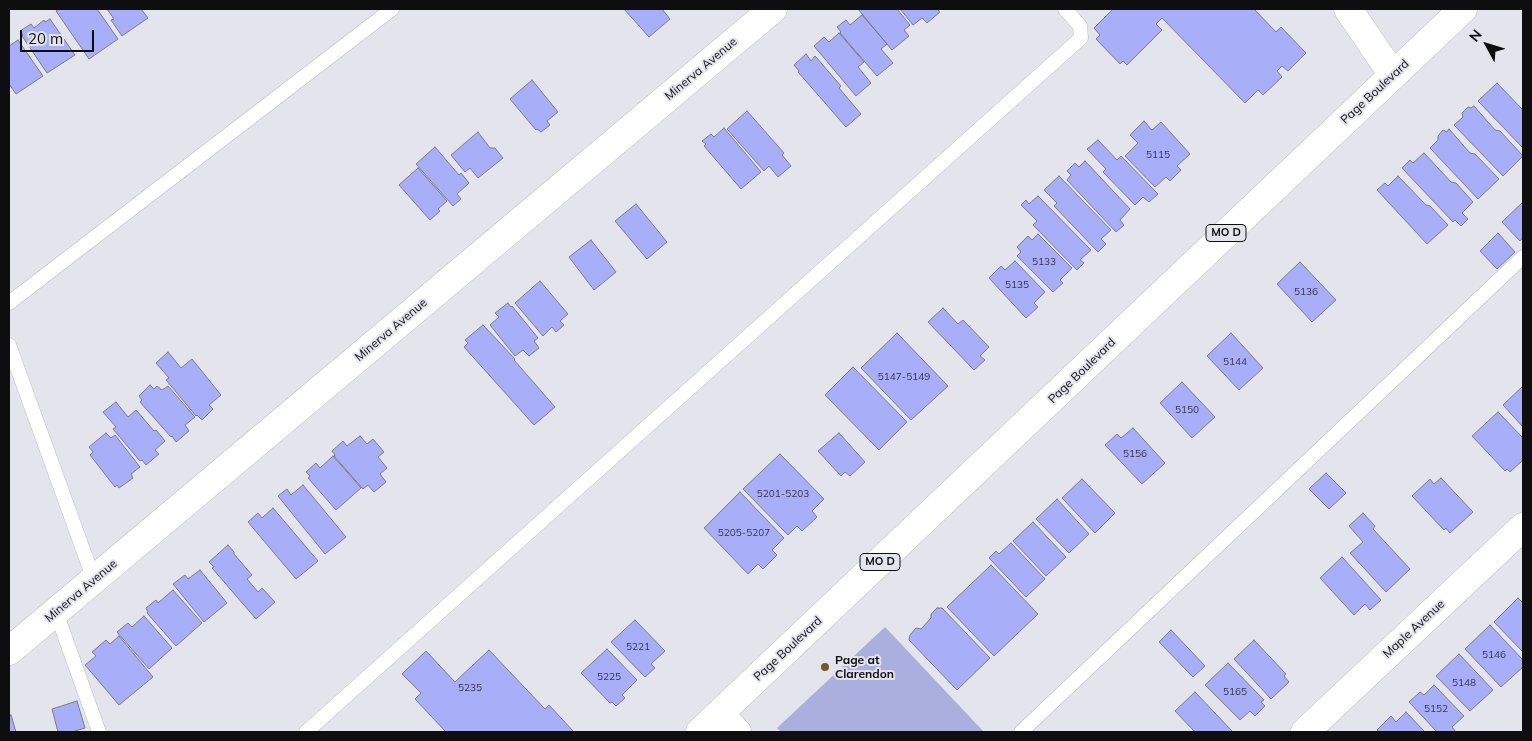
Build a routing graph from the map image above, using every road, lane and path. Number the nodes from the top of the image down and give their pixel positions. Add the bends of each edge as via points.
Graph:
1 (392, 9) edge
2 (773, 9) edge
3 (1065, 9) edge
4 (1348, 9) edge
5 (1463, 9) edge
6 (1393, 75) junction
7 (1523, 257) edge
8 (9, 303) edge
9 (9, 346) edge
10 (1523, 526) edge
11 (94, 580) junction
12 (56, 612) junction
13 (9, 651) edge
14 (729, 723) edge
15 (99, 732) edge
16 (306, 732) edge
17 (700, 732) edge
18 (1021, 732) edge
19 (1305, 732) edge

1 - 8 lane
2 - 11 street, Minerva Avenue
3 - 16 lane via 1080,26 1081,38
4 - 6 street
5 - 6 street, Page Boulevard / MO D
6 - 14 street, Page Boulevard / MO D
7 - 18 lane
9 - 11 lane
10 - 19 street, Maple Avenue
11 - 12 street, Minerva Avenue
12 - 13 street, Minerva Avenue
12 - 15 lane
14 - 17 street, Page Boulevard / MO D

